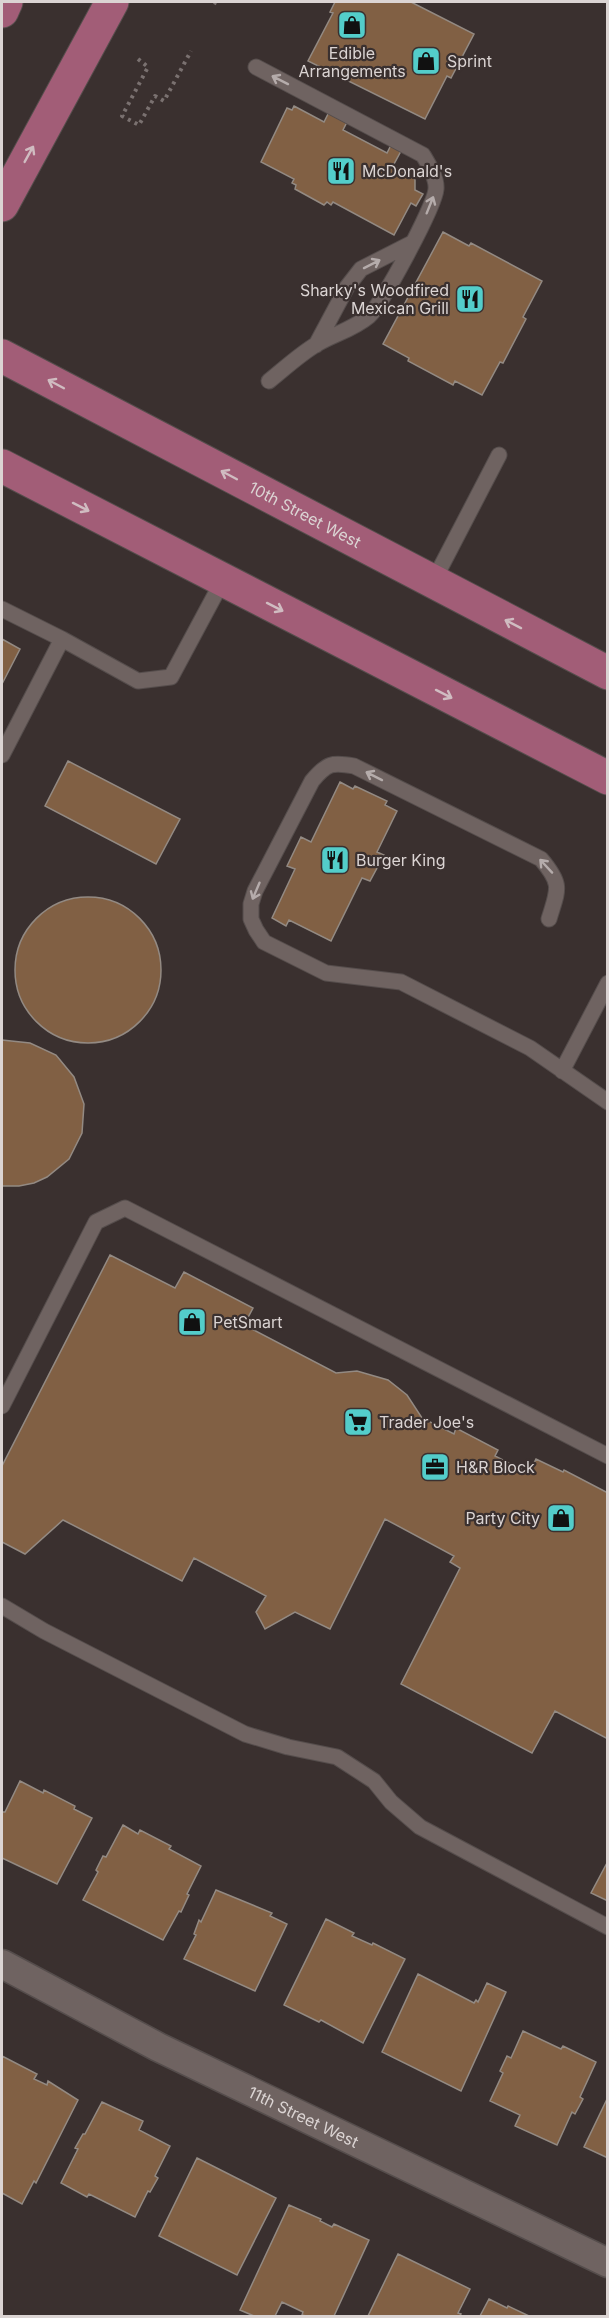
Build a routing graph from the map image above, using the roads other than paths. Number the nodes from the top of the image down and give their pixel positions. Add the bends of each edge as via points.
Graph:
1 (6, 2) edge
2 (112, 2) edge
3 (2, 11) edge
4 (256, 67) dead end
5 (2, 205) edge
6 (412, 243) junction
7 (316, 345) junction
8 (2, 356) edge
9 (269, 381) dead end
10 (499, 455) dead end
11 (2, 465) edge
12 (223, 580) junction
13 (433, 582) junction
14 (2, 609) edge
15 (62, 639) junction
16 (608, 673) edge
17 (2, 754) edge
18 (608, 778) edge
19 (549, 919) dead end
20 (608, 983) edge
21 (562, 1071) junction
22 (608, 1102) edge
23 (2, 1406) edge
24 (608, 1456) edge
25 (2, 1606) edge
26 (608, 1927) edge
27 (2, 1964) edge
28 (608, 2263) edge

1 - 3 main road
5 -> 2 main road
6 -> 4 lane via 436,189 432,170 423,155
7 -> 6 lane via 361,269
6 - 7 lane via 386,295 371,314 358,325
7 - 9 lane
13 -> 8 main road, 10th Street West
10 - 13 lane
11 -> 12 main road
12 - 15 lane via 171,678 138,681
12 -> 18 main road
16 -> 13 main road, 10th Street West
14 - 15 lane
15 - 17 lane
19 -> 21 lane via 558,888 553,873 541,860 354,766 337,763 323,767 312,781 251,904 251,919 264,942 326,974 401,982 530,1048
20 - 21 lane
21 - 22 lane
23 - 24 lane via 96,1222 125,1208
25 - 26 lane via 244,1734 337,1757 374,1781 420,1827
27 - 28 street, 11th Street West via 158,2047

